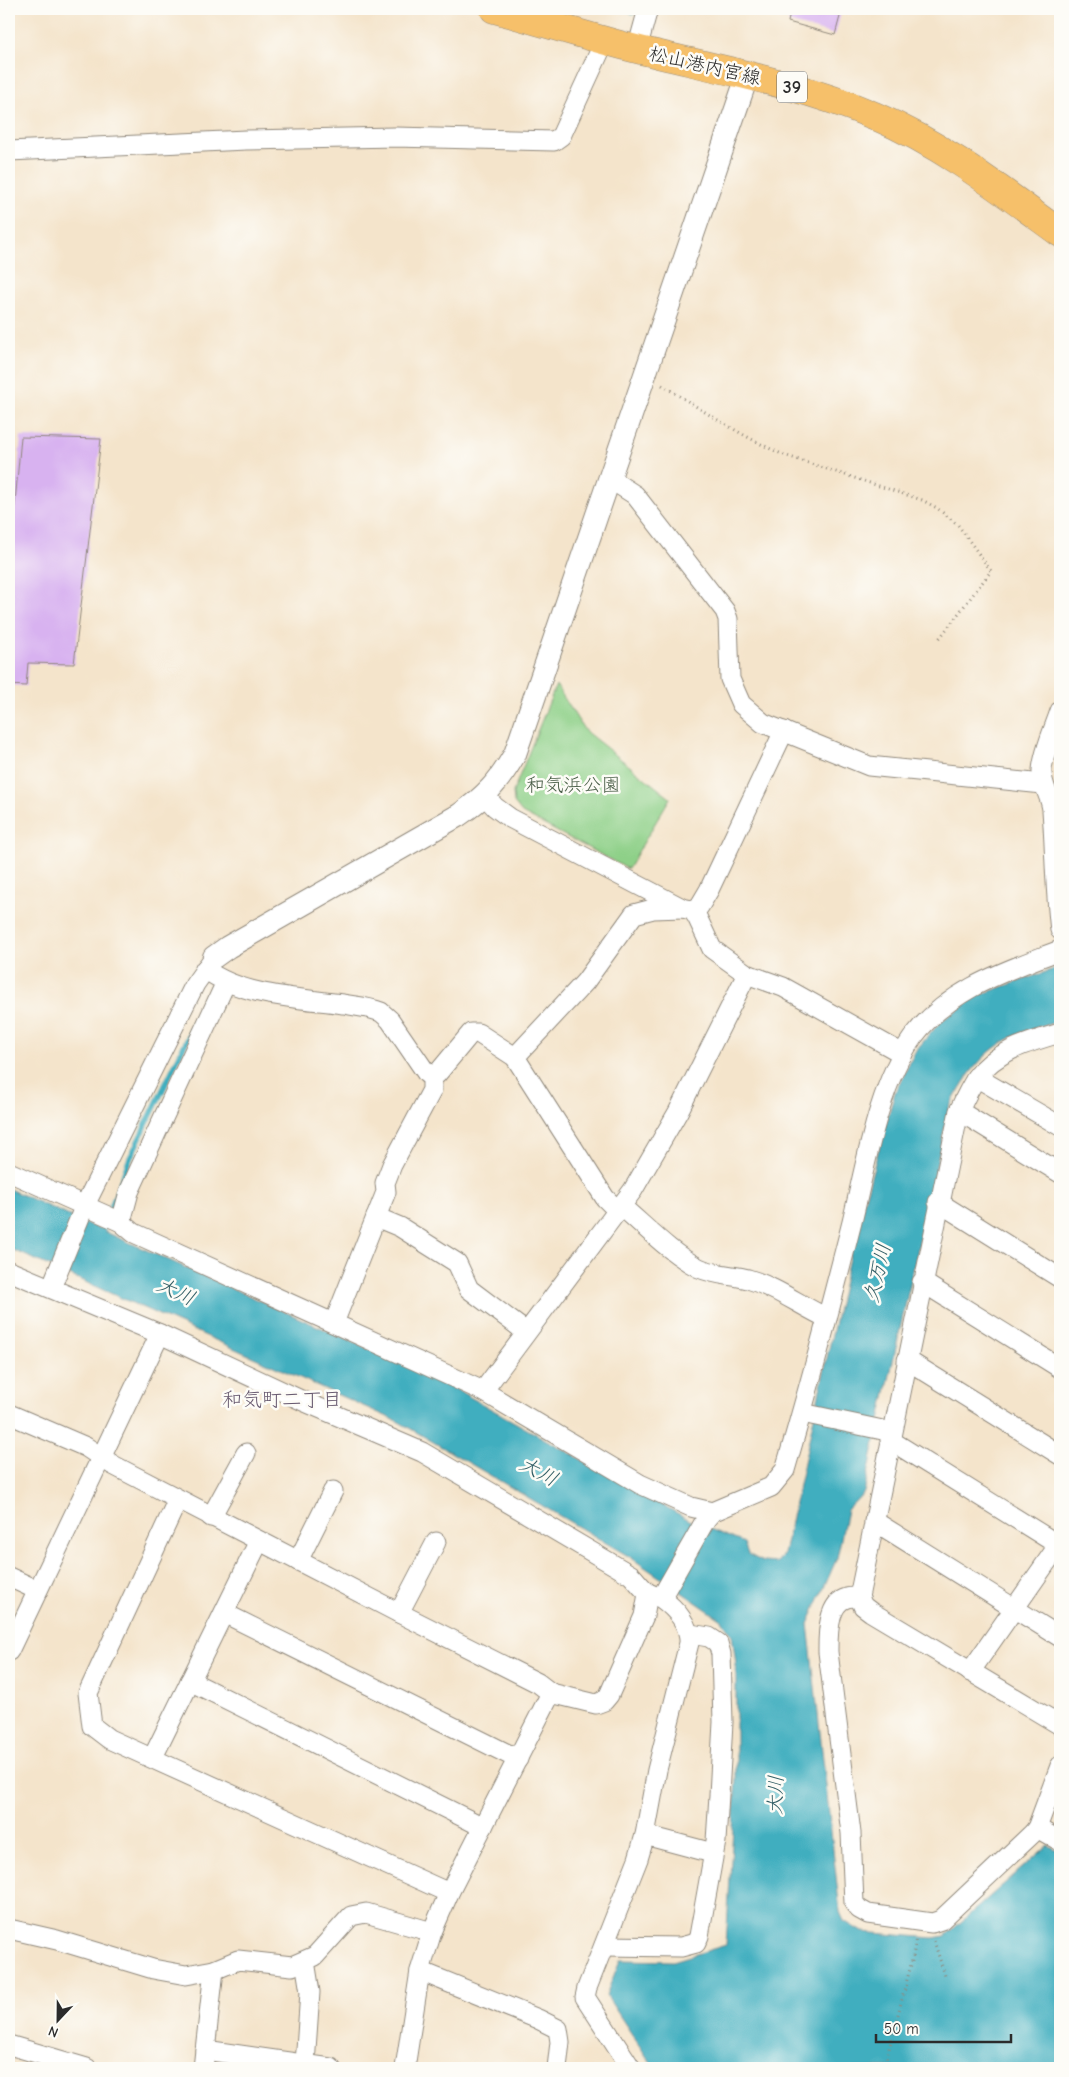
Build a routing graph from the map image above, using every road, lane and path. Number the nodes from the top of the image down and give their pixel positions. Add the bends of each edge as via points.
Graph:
1 (494, 9) edge
2 (648, 9) edge
3 (605, 40) junction
4 (637, 49) junction
5 (748, 74) junction
6 (9, 151) edge
7 (1060, 232) edge
8 (646, 375) junction
9 (610, 479) junction
10 (938, 639) dead end
11 (1060, 711) edge
12 (784, 731) junction
13 (1043, 784) junction
14 (485, 796) junction
15 (635, 883) junction
16 (687, 909) junction
17 (634, 914) junction
18 (1060, 930) edge
19 (1060, 950) edge
20 (210, 963) junction
21 (747, 974) junction
22 (226, 982) junction
23 (1060, 1032) edge
24 (903, 1054) junction
25 (514, 1057) junction
26 (432, 1074) junction
27 (976, 1077) junction
28 (958, 1111) junction
29 (1060, 1126) edge
30 (9, 1172) edge
31 (1060, 1173) edge
32 (938, 1202) junction
33 (619, 1208) junction
34 (88, 1209) junction
35 (376, 1217) junction
36 (119, 1221) junction
37 (9, 1271) edge
38 (1060, 1278) edge
39 (922, 1282) junction
40 (52, 1285) junction
41 (828, 1318) junction
42 (334, 1323) junction
43 (526, 1332) junction
44 (160, 1334) junction
45 (906, 1360) junction
46 (1060, 1368) edge
47 (484, 1391) junction
48 (9, 1414) edge
49 (806, 1414) junction
50 (888, 1434) junction
51 (246, 1453) dead end
52 (1060, 1455) edge
53 (100, 1457) junction
54 (333, 1492) dead end
55 (178, 1499) junction
56 (211, 1516) junction
57 (709, 1516) junction
58 (874, 1521) junction
59 (259, 1541) junction
60 (436, 1542) dead end
61 (1060, 1544) edge
62 (298, 1562) junction
63 (9, 1577) edge
64 (37, 1590) junction
65 (658, 1594) junction
66 (859, 1597) junction
67 (1015, 1608) junction
68 (224, 1613) junction
69 (399, 1613) junction
70 (690, 1634) junction
71 (1060, 1636) edge
72 (9, 1650) edge
73 (970, 1672) junction
74 (190, 1681) junction
75 (551, 1692) junction
76 (1060, 1725) edge
77 (153, 1757) junction
78 (518, 1759) junction
79 (1060, 1766) edge
80 (483, 1827) junction
81 (1037, 1828) junction
82 (645, 1835) junction
83 (1060, 1841) edge
84 (705, 1851) dead end
85 (449, 1893) junction
86 (9, 1929) edge
87 (432, 1932) junction
88 (916, 1936) dead end
89 (933, 1938) dead end
90 (604, 1946) junction
91 (305, 1961) junction
92 (214, 1970) junction
93 (420, 1971) junction
94 (946, 1980) dead end
95 (9, 2045) edge
96 (204, 2059) edge
97 (305, 2064) junction
98 (87, 2068) edge
99 (330, 2068) edge
100 (404, 2068) edge
101 (557, 2068) edge
102 (631, 2068) edge
103 (884, 2068) edge

1 - 3 main road, 松山港内宮線 / 39
2 - 4 street
3 - 4 main road, 松山港内宮線 / 39
3 - 6 street via 561,136 554,141 394,137
4 - 5 main road, 松山港内宮線 / 39
5 - 7 main road, 松山港内宮線 / 39 via 876,116 933,145
5 - 8 street
8 - 9 street
8 - 10 path via 766,447 922,500 958,525 991,571
9 - 12 street via 635,495 725,611 730,679 741,704 763,723
9 - 14 street via 515,754
11 - 13 street via 1045,756
12 - 13 street via 869,766
12 - 16 street via 710,890 699,907
13 - 18 street via 1050,796 1052,809
14 - 15 street via 510,818
14 - 20 street via 459,815 228,947
15 - 16 street
15 - 17 street via 638,904
16 - 17 street via 653,909
16 - 21 street via 697,917 712,949
17 - 25 street via 585,982
19 - 24 street via 967,989 935,1014
20 - 22 street
20 - 34 street via 195,984
21 - 24 street via 783,988
21 - 33 street via 678,1112
22 - 26 street via 381,1012 428,1074
22 - 36 street via 129,1192
23 - 27 street via 1014,1048 990,1062
24 - 41 street via 879,1114
25 - 26 street via 478,1033 471,1033 437,1074
25 - 33 street via 605,1198
26 - 35 street via 432,1090 392,1165
27 - 28 street
27 - 29 street
28 - 31 street
28 - 32 street
30 - 34 street
32 - 38 street
32 - 39 street
33 - 41 street via 681,1258 722,1276 747,1279 770,1288
33 - 43 street
34 - 36 street
34 - 40 street
35 - 42 street
35 - 43 street via 400,1227 457,1263 469,1289
36 - 42 street via 134,1232
37 - 40 street
39 - 45 street
39 - 46 street
40 - 44 street
41 - 49 street
42 - 47 street
43 - 47 street
44 - 53 street
44 - 65 street via 422,1452 610,1562
45 - 50 street
45 - 52 street
47 - 57 street via 640,1484
48 - 53 street via 86,1447
49 - 50 street
49 - 57 street via 785,1470 771,1487
50 - 58 street
50 - 61 street
51 - 56 street
53 - 55 street
53 - 64 street
54 - 62 street
55 - 56 street
55 - 77 street via 88,1693 92,1726 109,1739
56 - 59 street
57 - 65 street
58 - 66 street
58 - 67 street
59 - 62 street
59 - 68 street
60 - 69 street
61 - 67 street
62 - 69 street
63 - 64 street
64 - 72 street
65 - 70 street via 687,1625
65 - 75 street via 644,1616 604,1701 596,1704
66 - 73 street via 871,1612
66 - 81 street via 846,1598 834,1610 828,1652 851,1833 854,1903 859,1910 932,1923 941,1920
67 - 71 street
67 - 73 street
68 - 74 street
68 - 78 street
69 - 75 street
70 - 82 street
70 - 90 street via 718,1642 723,1703 716,1841 699,1936 696,1943 681,1947
73 - 76 street
74 - 77 street
74 - 80 street
75 - 78 street
77 - 85 street
78 - 80 street
79 - 81 street
80 - 85 street
81 - 83 street
82 - 84 street
82 - 90 street
85 - 87 street
86 - 92 street via 153,1969 186,1975
87 - 91 street via 366,1913 352,1916 315,1956
87 - 93 street
88 - 103 path
89 - 94 path
90 - 102 street via 586,1997
91 - 92 street via 292,1966 238,1960
91 - 97 street via 310,1992
92 - 96 street
93 - 100 street
93 - 101 street via 558,2029
95 - 98 street
96 - 97 street
97 - 99 street

